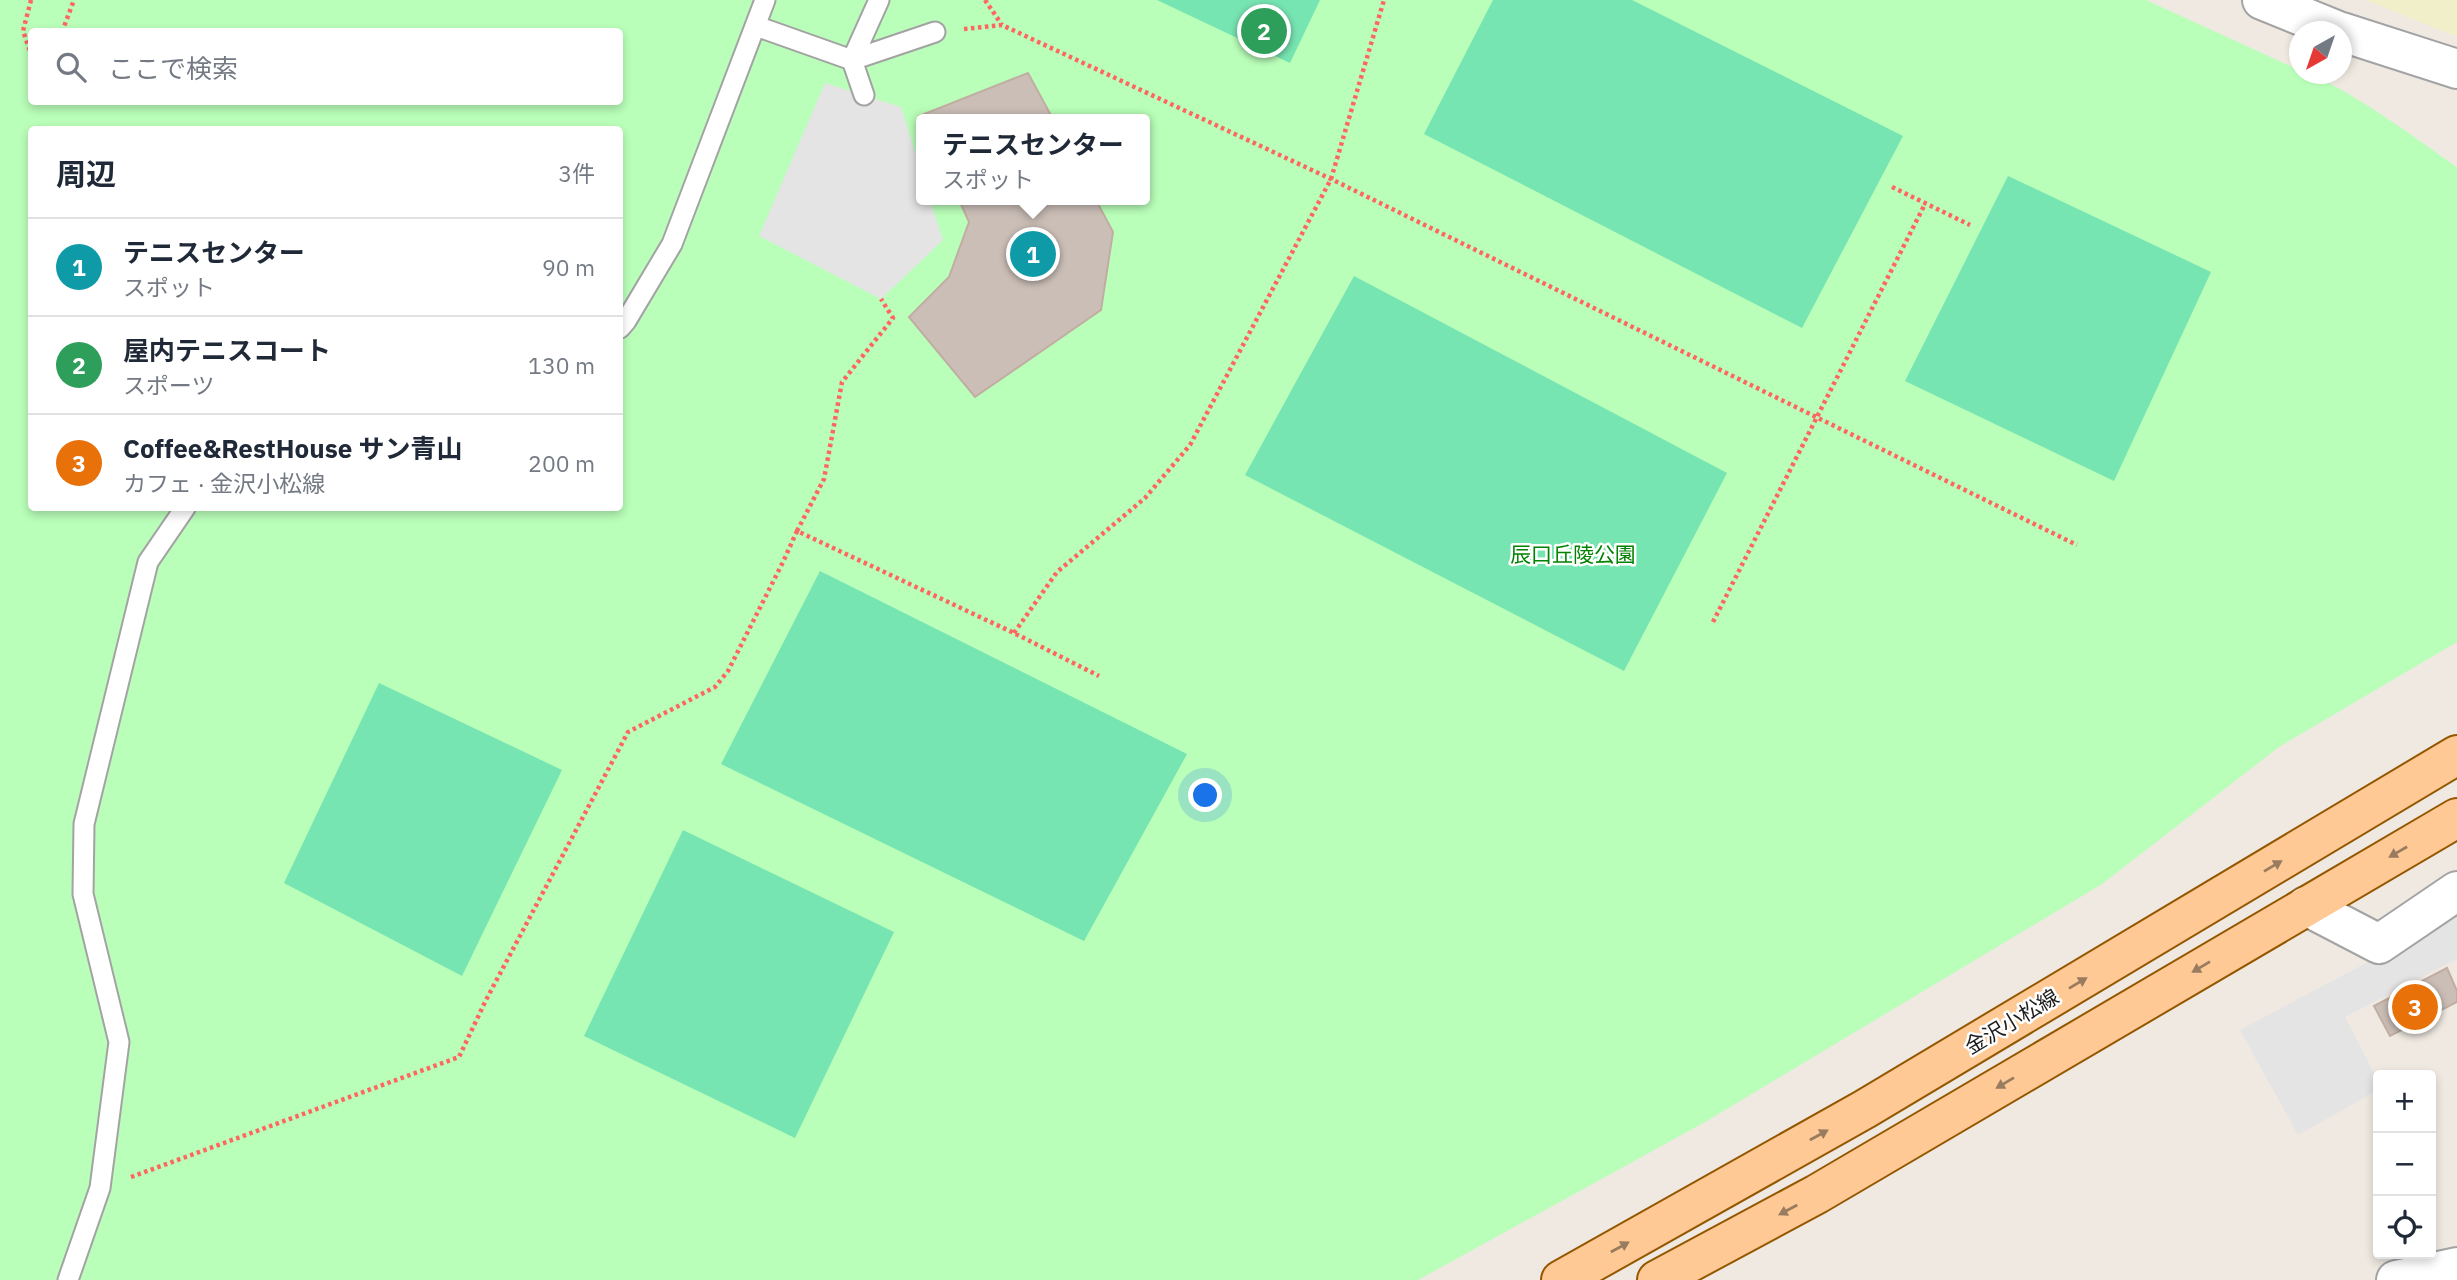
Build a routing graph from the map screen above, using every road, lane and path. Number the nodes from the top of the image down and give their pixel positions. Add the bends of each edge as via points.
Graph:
1 (31, 0) edge
2 (74, 0) edge
3 (765, 0) edge
4 (879, 0) edge
5 (985, 0) edge
6 (1384, 0) edge
7 (2262, 0) edge
8 (2314, 21) edge
9 (1002, 25) junction
10 (756, 26) junction
11 (64, 28) edge
12 (935, 32) joint
13 (2352, 36) edge
14 (28, 45) edge
15 (852, 60) junction
16 (2457, 69) edge
17 (864, 95) dead end
18 (1331, 179) junction
19 (1892, 187) dead end
20 (1925, 204) junction
21 (1970, 225) dead end
22 (881, 299) dead end
23 (623, 324) edge
24 (1818, 419) junction
25 (183, 511) edge
26 (797, 531) junction
27 (2077, 545) dead end
28 (1713, 622) dead end
29 (1014, 633) junction
30 (1100, 676) dead end
31 (2457, 755) edge
32 (2457, 818) edge
33 (2457, 891) edge
34 (2306, 905) junction
35 (100, 1188) junction
36 (2457, 1267) edge
37 (68, 1280) edge
38 (1561, 1280) edge
39 (1657, 1280) edge
40 (2396, 1280) edge

1 - 14 path via 23,31
2 - 11 path
3 - 10 lane
4 - 15 lane
5 - 9 path
6 - 18 path
7 - 8 street
9 - 12 path
9 - 18 path
10 - 15 lane
10 - 23 lane via 672,244
12 - 15 lane
13 - 16 street
15 - 17 lane
18 - 24 path
18 - 29 path via 1190,445 1145,498 1058,572
19 - 20 path
20 - 21 path
20 - 24 path
22 - 26 path via 893,318 842,382 824,479
24 - 27 path
24 - 28 path
25 - 35 lane via 148,562 84,824 83,894 119,1042
26 - 29 path
26 - 35 path via 734,659 715,687 628,732 458,1057
29 - 30 path
38 -> 31 main road, 金沢小松線 via 1865,1109
32 -> 34 main road
33 - 34 street via 2379,944
34 -> 39 main road via 1816,1194
35 - 37 lane
36 - 40 street

